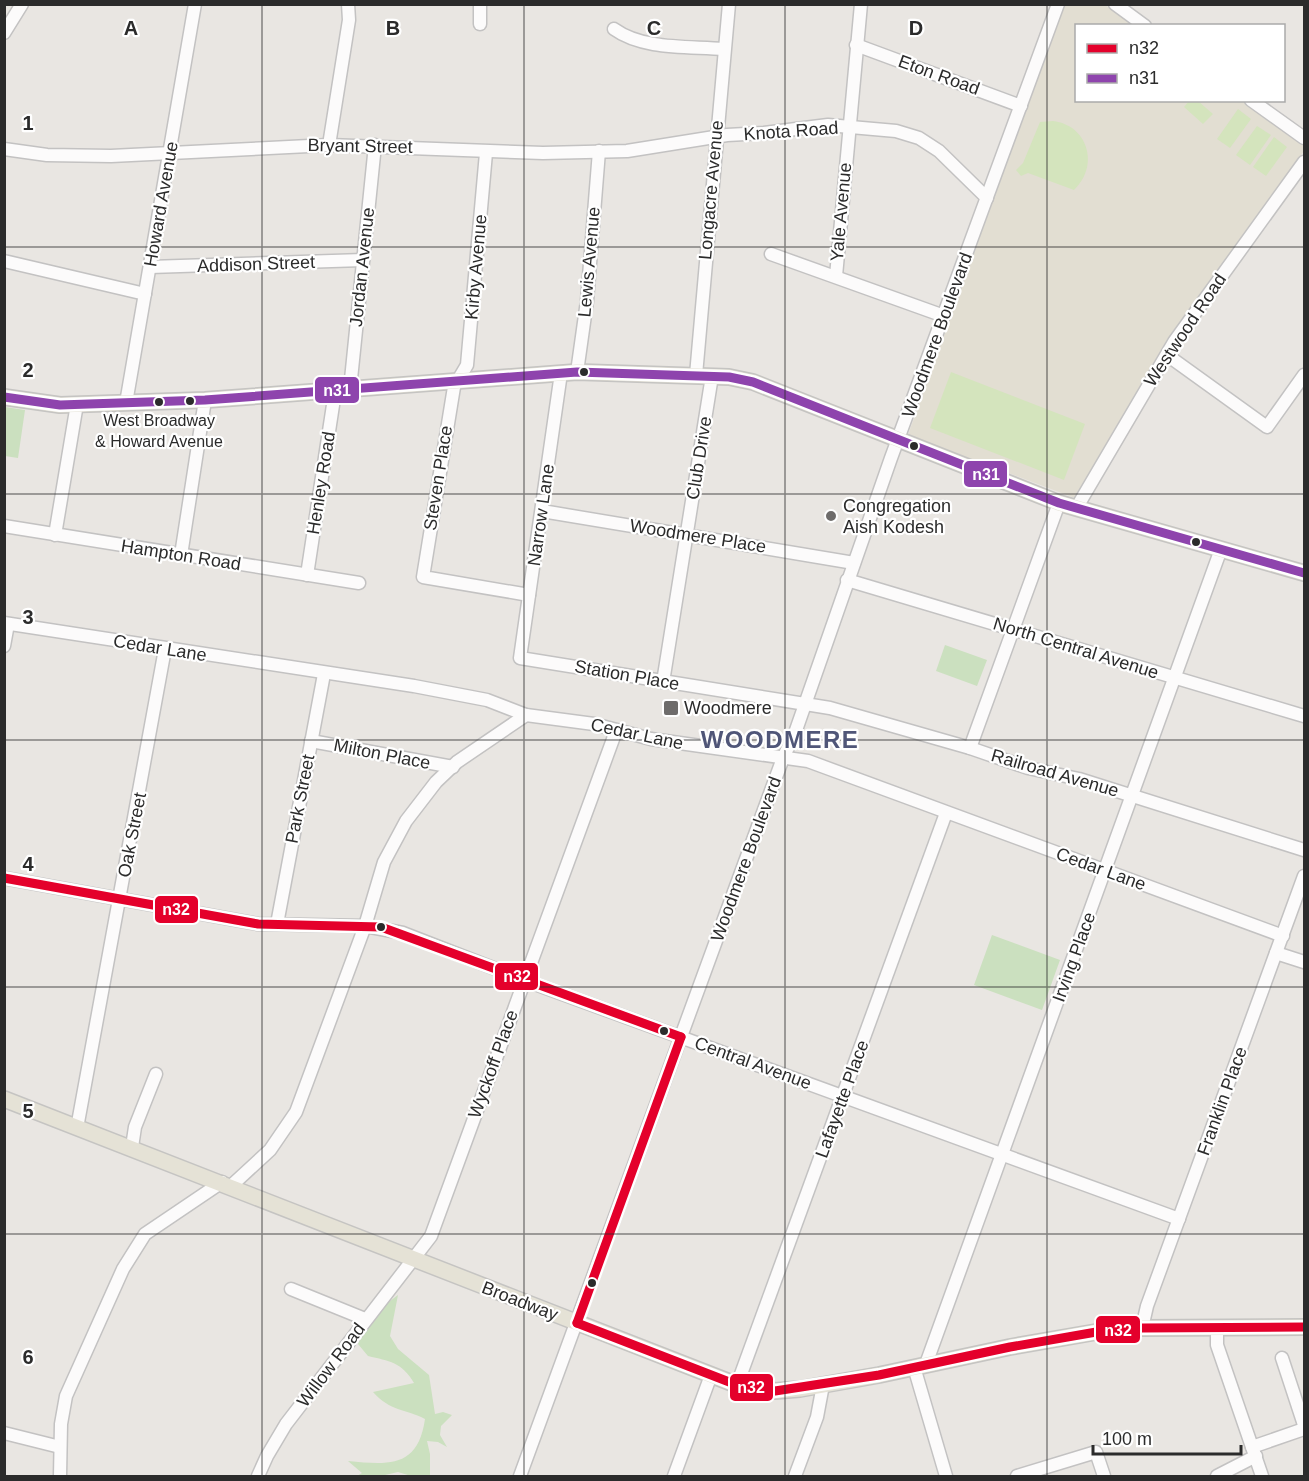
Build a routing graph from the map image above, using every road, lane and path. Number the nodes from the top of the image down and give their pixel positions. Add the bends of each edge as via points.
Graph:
1 (22, 4) edge
2 (195, 4) edge
3 (348, 4) edge
4 (480, 4) edge
5 (729, 4) edge
6 (861, 4) edge
7 (1044, 4) edge
8 (1115, 4) edge
9 (1057, 7) edge
10 (480, 24) dead end
11 (1142, 24) edge
12 (614, 28) dead end
13 (4, 33) edge
14 (856, 45) junction
15 (724, 49) junction
16 (1254, 102) edge
17 (1021, 106) junction
18 (848, 127) junction
19 (716, 138) junction
20 (1305, 138) edge
21 (329, 145) junction
22 (375, 146) junction
23 (4, 149) edge
24 (599, 152) junction
25 (169, 153) junction
26 (486, 153) junction
27 (1305, 162) edge
28 (987, 198) junction
29 (771, 254) dead end
30 (4, 261) edge
31 (363, 261) junction
32 (150, 267) junction
33 (836, 276) junction
34 (145, 294) junction
35 (944, 316) junction
36 (1167, 355) junction
37 (577, 372) junction
38 (561, 373) junction
39 (696, 375) junction
40 (1305, 375) edge
41 (712, 376) junction
42 (460, 381) junction
43 (343, 391) junction
44 (4, 397) edge
45 (205, 400) junction
46 (126, 403) junction
47 (77, 404) junction
48 (898, 439) junction
49 (1059, 503) junction
50 (1077, 507) junction
51 (542, 511) junction
52 (4, 526) edge
53 (687, 534) junction
54 (55, 535) junction
55 (1221, 549) junction
56 (181, 555) junction
57 (854, 563) junction
58 (1305, 573) edge
59 (307, 575) junction
60 (848, 579) junction
61 (359, 583) dead end
62 (529, 595) junction
63 (6, 624) edge
64 (1014, 628) junction
65 (4, 646) edge
66 (165, 649) junction
67 (520, 658) joint
68 (324, 674) junction
69 (1173, 678) junction
70 (663, 682) junction
71 (804, 705) junction
72 (526, 715) junction
73 (1305, 716) edge
74 (616, 731) junction
75 (311, 741) junction
76 (970, 748) junction
77 (783, 758) junction
78 (453, 767) junction
79 (1132, 796) junction
80 (946, 813) junction
81 (1305, 850) edge
82 (1105, 871) junction
83 (1305, 876) edge
84 (4, 878) edge
85 (120, 899) junction
86 (277, 924) junction
87 (365, 926) junction
88 (1283, 936) junction
89 (1276, 953) junction
90 (1305, 962) edge
91 (524, 980) junction
92 (681, 1037) junction
93 (156, 1074) dead end
94 (843, 1096) junction
95 (4, 1099) edge
96 (77, 1128) junction
97 (132, 1147) junction
98 (1002, 1155) junction
99 (226, 1184) junction
100 (1179, 1219) junction
101 (413, 1258) junction
102 (291, 1289) dead end
103 (365, 1319) junction
104 (577, 1323) junction
105 (1305, 1327) edge
106 (1142, 1328) junction
107 (1217, 1329) junction
108 (1282, 1358) dead end
109 (920, 1366) junction
110 (711, 1375) junction
111 (737, 1384) junction
112 (824, 1385) junction
113 (1305, 1427) edge
114 (4, 1433) edge
115 (1305, 1437) edge
116 (60, 1447) junction
117 (1254, 1452) junction
118 (61, 1476) edge
119 (258, 1476) edge
120 (520, 1476) edge
121 (674, 1476) edge
122 (795, 1476) edge
123 (946, 1476) edge
124 (1017, 1476) edge
125 (1104, 1476) edge
126 (1216, 1476) edge
127 (1263, 1476) edge

1 - 13 street
2 - 25 street, Howard Avenue
3 - 21 street via 349,20
4 - 10 street
5 - 15 street, Longacre Avenue
6 - 14 street, Yale Avenue
7 - 9 street
8 - 11 street
9 - 17 street, Woodmere Boulevard
12 - 15 street via 643,42
14 - 17 street, Eton Road
14 - 18 street, Yale Avenue
15 - 19 street, Longacre Avenue
16 - 20 street
17 - 28 street, Woodmere Boulevard
18 - 19 street, Knota Road via 812,126
18 - 28 street, Knota Road via 897,131 919,138 939,151
18 - 33 street, Yale Avenue
19 - 24 street, Bryant Street
19 - 39 street, Longacre Avenue
21 - 22 street, Bryant Street
21 - 25 street, Bryant Street
22 - 26 street, Bryant Street
22 - 31 street, Jordan Avenue
23 - 25 street, Bryant Street via 47,155
24 - 26 street, Bryant Street
24 - 37 street, Lewis Avenue
25 - 32 street, Howard Avenue
26 - 42 street, Kirby Avenue via 467,365
27 - 36 street, Westwood Road
28 - 35 street, Woodmere Boulevard
29 - 33 street
30 - 34 street
31 - 32 street, Addison Street
31 - 43 street, Jordan Avenue
32 - 34 street, Howard Avenue
33 - 35 street
34 - 46 street, Howard Avenue
35 - 48 street, Woodmere Boulevard
36 - 40 street via 1267,427
36 - 50 street, Westwood Road
37 - 38 main road
37 - 39 main road
38 - 42 main road
38 - 51 street, Narrow Lane
39 - 41 main road
41 - 48 main road via 753,382
41 - 53 street, Club Drive
42 - 43 main road
42 - 62 street, Steven Place via 454,387 447,422 423,577
43 - 45 main road
43 - 59 street, Henley Road
44 - 47 main road
45 - 46 main road
45 - 56 street
46 - 47 main road
47 - 54 street
48 - 49 main road
48 - 57 street, Woodmere Boulevard
49 - 50 main road
49 - 64 street
50 - 55 main road
51 - 53 street, Woodmere Place
51 - 62 street, Narrow Lane
52 - 54 street, Hampton Road
53 - 57 street, Woodmere Place
53 - 70 street, Club Drive
54 - 56 street, Hampton Road
55 - 58 main road
55 - 69 street, Irving Place
56 - 59 street, Hampton Road
57 - 60 street, Woodmere Boulevard
59 - 61 street, Hampton Road
60 - 64 street, North Central Avenue
60 - 71 street, Woodmere Boulevard
62 - 67 street, Narrow Lane
63 - 65 street
63 - 66 street, Cedar Lane
64 - 69 street, North Central Avenue
64 - 76 street
66 - 68 street, Cedar Lane
66 - 85 street, Oak Street
67 - 70 street, Station Place
68 - 72 street, Cedar Lane via 487,700
68 - 75 street, Park Street
69 - 73 street, North Central Avenue
69 - 79 street, Irving Place
70 - 71 street, Station Place
71 - 76 street, Railroad Avenue via 830,708
71 - 77 street, Woodmere Boulevard
72 - 74 street, Cedar Lane via 594,724
72 - 78 street
74 - 77 street, Cedar Lane
74 - 91 street, Wyckoff Place
75 - 78 street, Milton Place
75 - 86 street, Park Street
76 - 79 street, Railroad Avenue
77 - 80 street, Cedar Lane via 808,761
77 - 92 street, Woodmere Boulevard
78 - 87 street via 423,798 396,838 384,862
79 - 81 street, Railroad Avenue
79 - 82 street, Irving Place
80 - 82 street, Cedar Lane
80 - 94 street, Lafayette Place
82 - 88 street, Cedar Lane
82 - 98 street, Irving Place
83 - 88 street, Franklin Place
84 - 85 street, Central Avenue
85 - 86 street, Central Avenue
85 - 96 street, Oak Street
86 - 87 street, Central Avenue
87 - 91 street, Central Avenue via 404,933
87 - 99 street via 296,1112 270,1150
88 - 89 street, Franklin Place
89 - 90 street
89 - 100 street, Franklin Place
91 - 92 street, Central Avenue
91 - 101 street, Wyckoff Place via 431,1236
92 - 94 street, Central Avenue
92 - 104 street, Woodmere Boulevard
93 - 97 street via 135,1127
94 - 98 street, Central Avenue
94 - 111 street, Lafayette Place
95 - 96 main road, Broadway
96 - 97 main road, Broadway
97 - 99 main road, Broadway
98 - 100 street, Central Avenue
98 - 109 street, Irving Place
99 - 101 main road, Broadway
99 - 116 street via 161,1221 134,1250 66,1396
100 - 106 street, Franklin Place
101 - 103 street, Willow Road
101 - 104 main road, Broadway
102 - 103 street
103 - 119 street, Willow Road via 286,1424
104 - 110 main road, Broadway
104 - 120 street, Woodmere Boulevard
105 - 107 main road, Broadway
106 - 107 main road, Broadway
106 - 109 main road, Broadway via 1102,1331
107 - 117 street via 1217,1345
108 - 113 street
109 - 112 main road, Broadway
109 - 123 street
110 - 111 main road, Broadway
110 - 121 street
111 - 112 main road, Broadway via 775,1390
112 - 122 street via 817,1417
113 - 117 street
114 - 116 street
115 - 117 street
116 - 118 street
117 - 126 street
117 - 127 street
124 - 125 street via 1096,1452

